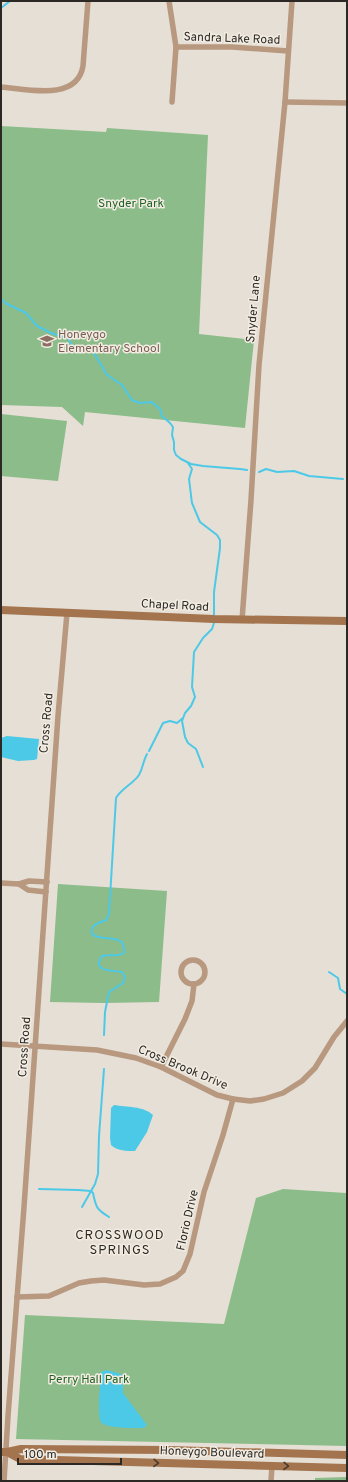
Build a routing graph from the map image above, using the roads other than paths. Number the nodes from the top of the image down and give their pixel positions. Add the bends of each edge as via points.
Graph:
1 (88, 1) edge
2 (169, 1) edge
3 (292, 1) edge
4 (176, 47) junction
5 (288, 51) junction
6 (1, 87) edge
7 (172, 102) dead end
8 (285, 102) junction
9 (347, 103) edge
10 (1, 610) edge
11 (67, 614) junction
12 (242, 620) junction
13 (347, 621) edge
14 (47, 882) junction
15 (1, 883) edge
16 (18, 884) junction
17 (46, 892) junction
18 (194, 984) junction
19 (347, 1021) edge
20 (1, 1044) edge
21 (35, 1047) junction
22 (161, 1067) junction
23 (233, 1099) junction
24 (17, 1297) junction
25 (4, 1452) edge
26 (347, 1455) edge
27 (272, 1466) junction
28 (347, 1468) edge
29 (4, 1481) edge
30 (271, 1481) edge

1 - 6 street via 83,66 78,80 66,88 54,90
2 - 4 street
3 - 5 street, Snyder Lane
4 - 5 street, Sandra Lake Road
4 - 7 street
5 - 8 street, Snyder Lane
8 - 9 street
8 - 12 street, Snyder Lane via 259,360
10 - 11 main road, Chapel Road
11 - 12 main road, Chapel Road
11 - 14 street, Cross Road
12 - 13 main road, Chapel Road
14 - 16 street via 29,881
14 - 17 street, Cross Road
15 - 16 street
16 - 17 street via 28,890
17 - 21 street, Cross Road
18 - 18 street via 202,980 206,973 201,962 192,960 183,966 181,975 188,984
18 - 22 street via 192,1001 185,1019
19 - 23 street, Cross Brook Drive via 315,1068 302,1081 283,1093 264,1099
20 - 21 street, Cross Brook Drive
21 - 22 street, Cross Brook Drive via 97,1050 136,1058
21 - 24 street, Cross Road
22 - 23 street, Cross Brook Drive
23 - 24 street, Florio Drive via 183,1271 160,1284 144,1286 104,1280 91,1281 79,1283 49,1296
24 - 25 street, Cross Road
25 - 26 main road, Honeygo Boulevard via 21,1449
25 -> 27 main road, Honeygo Boulevard via 20,1459
25 - 29 street, Cross Road
27 -> 28 main road, Honeygo Boulevard
27 - 30 street

